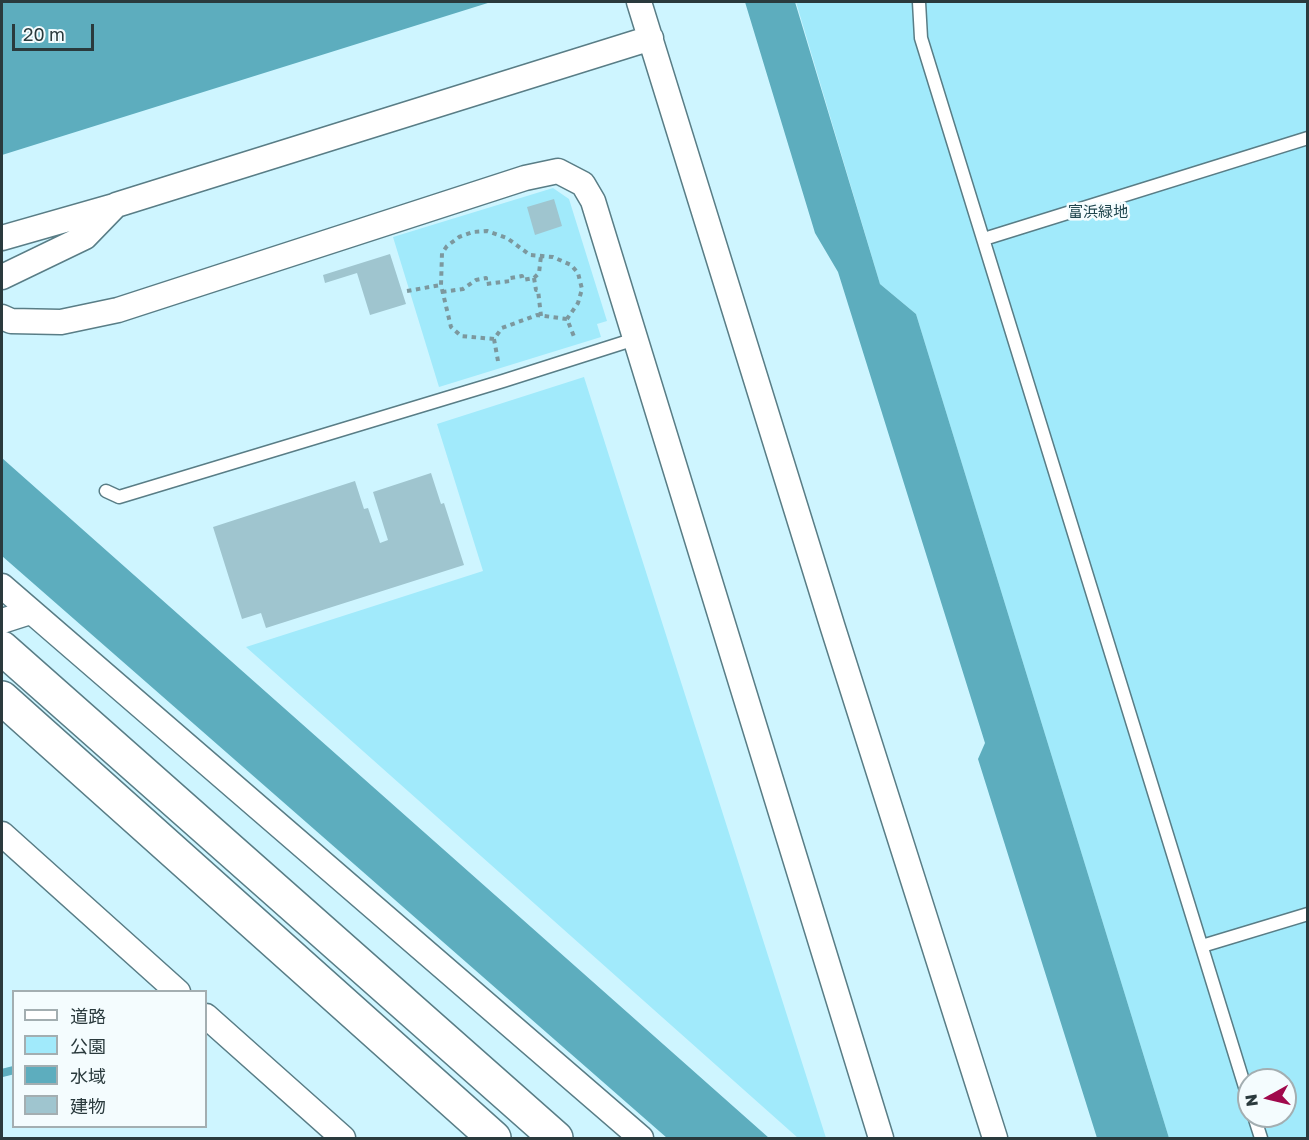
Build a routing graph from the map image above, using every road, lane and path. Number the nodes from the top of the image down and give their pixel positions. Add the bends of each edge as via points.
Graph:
1 (639, 2) edge
2 (919, 2) edge
3 (651, 38) junction
4 (1308, 138) edge
5 (116, 205) junction
6 (2, 238) edge
7 (984, 239) junction
8 (541, 256) junction
9 (2, 277) edge
10 (534, 278) junction
11 (441, 285) junction
12 (407, 291) dead end
13 (442, 292) junction
14 (541, 316) junction
15 (2, 317) edge
16 (567, 319) junction
17 (494, 339) junction
18 (635, 339) junction
19 (582, 356) junction
20 (503, 381) junction
21 (106, 491) dead end
22 (2, 586) edge
23 (30, 612) junction
24 (3, 640) edge
25 (2, 698) edge
26 (2, 834) edge
27 (1308, 914) edge
28 (1202, 946) junction
29 (176, 990) edge
30 (207, 1017) edge
31 (1239, 1068) edge
32 (343, 1138) edge
33 (494, 1138) edge
34 (556, 1138) edge
35 (641, 1138) edge
36 (881, 1138) edge
37 (995, 1138) edge

1 - 3 street
2 - 7 lane via 921,38
3 - 5 street
3 - 37 street
4 - 7 lane
5 - 6 street
5 - 9 street via 85,237
7 - 28 lane
8 - 10 path via 539,273
8 - 11 path via 530,255 507,238 488,231 473,232 459,237 442,254
8 - 16 path via 571,265 578,273 582,289
10 - 13 path via 523,280 522,276 486,284 486,278 463,289
10 - 14 path
11 - 12 path
11 - 13 path
13 - 17 path via 451,327 461,336
14 - 16 path
14 - 17 path via 501,328
15 - 18 street via 10,321 61,322 118,310 525,178 558,171 583,184 592,201
16 - 19 path
17 - 20 path
18 - 19 lane
18 - 36 street
19 - 20 lane
20 - 21 lane via 119,497
22 - 23 street
23 - 24 street
23 - 35 street
24 - 34 street
25 - 33 street
26 - 29 street
27 - 28 lane
28 - 31 lane
30 - 32 street

